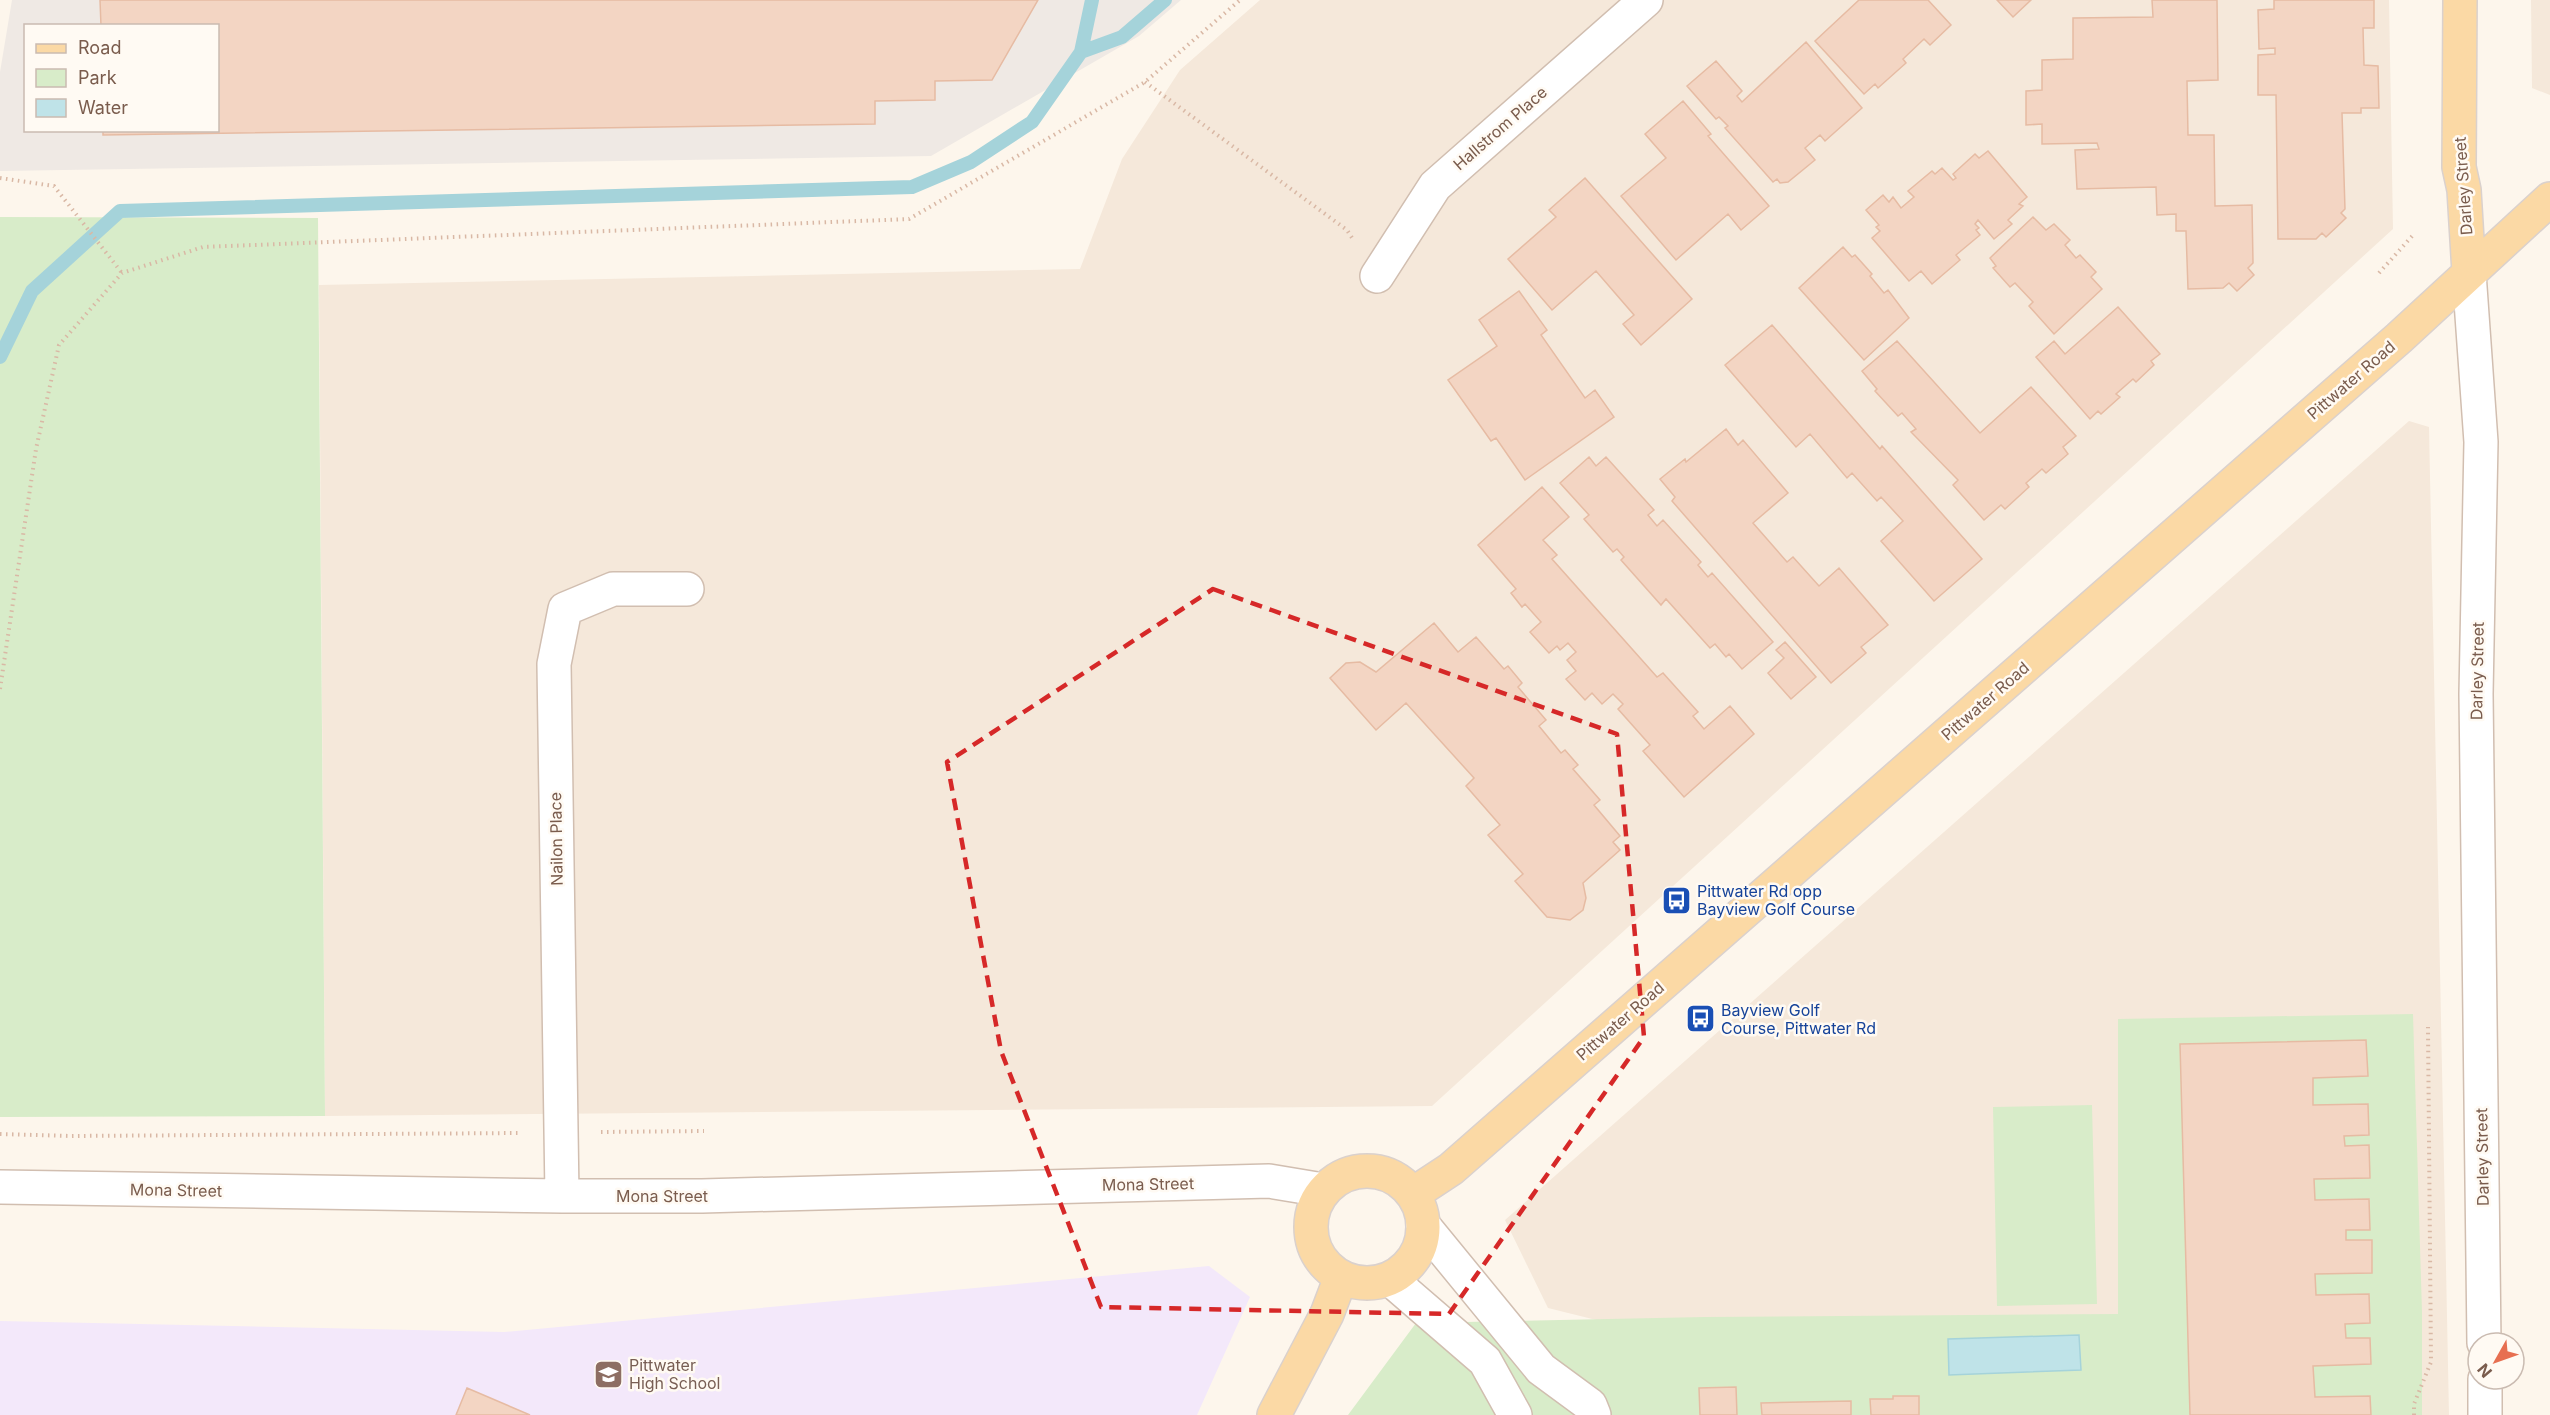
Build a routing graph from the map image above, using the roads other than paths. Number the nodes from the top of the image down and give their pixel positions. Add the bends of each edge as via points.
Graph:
1 (1646, 0) edge
2 (2460, 0) edge
3 (2550, 199) edge
4 (2469, 273) junction
5 (1377, 276) road end
6 (687, 589) dead end
7 (0, 1187) edge
8 (1323, 1190) junction
9 (1413, 1194) junction
10 (562, 1197) junction
11 (1423, 1224) junction
12 (1341, 1277) junction
13 (1390, 1279) junction
14 (2484, 1331) edge
15 (2485, 1391) edge
16 (1274, 1415) edge
17 (1515, 1415) edge
18 (1594, 1415) edge
19 (2485, 1415) edge

1 - 5 street, Hallstrom Place via 1435,186
2 - 4 main road, Darley Street via 2459,167
3 - 4 main road, Pittwater Road
4 - 9 main road, Pittwater Road via 1451,1169
4 - 14 street, Darley Street via 2481,442 2476,694
6 - 10 street, Nailon Place via 613,589 565,609 554,664
7 - 10 street, Mona Street
8 - 9 main road via 1344,1174 1369,1170 1394,1177
8 - 10 street, Mona Street via 1269,1181
8 - 12 main road via 1312,1212 1311,1238 1321,1261
9 - 11 main road via 1421,1208
11 - 13 main road via 1420,1247 1408,1265
11 - 18 street via 1541,1369 1590,1405
12 - 13 main road via 1357,1283
12 - 16 main road via 1327,1314
13 - 17 street via 1485,1361
15 - 19 street

